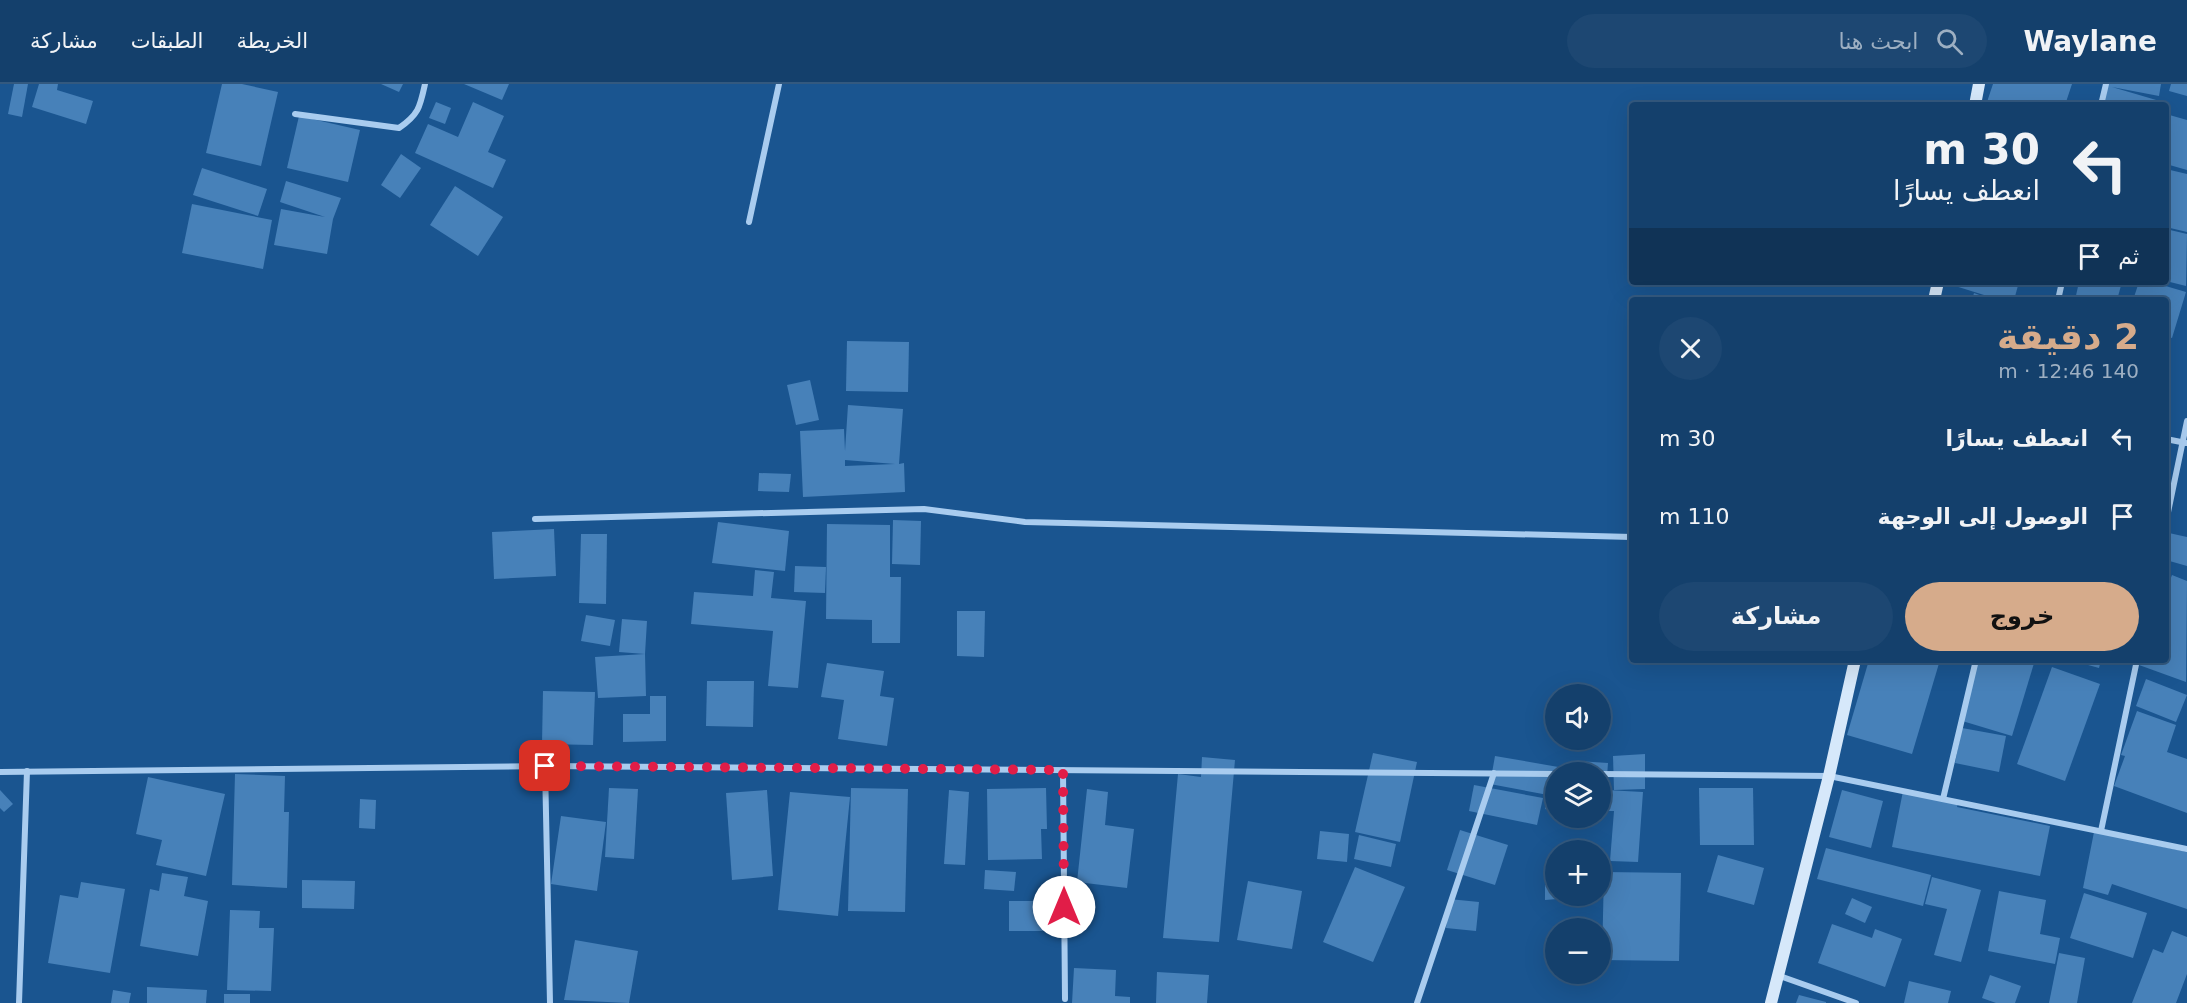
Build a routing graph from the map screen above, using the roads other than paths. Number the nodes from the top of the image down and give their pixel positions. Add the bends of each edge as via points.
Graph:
1 (425, 84) edge
2 (779, 84) edge
3 (1979, 84) edge
4 (2106, 84) edge
5 (1976, 102) edge
6 (2103, 102) edge
7 (295, 114) dead end
8 (748, 222) dead end
9 (2187, 421) edge
10 (2169, 440) edge
11 (2185, 443) edge
12 (2169, 510) edge
13 (535, 519) dead end
14 (1629, 537) edge
15 (1854, 663) edge
16 (1975, 663) edge
17 (2136, 663) edge
18 (545, 766) junction
19 (1063, 770) junction
20 (27, 771) junction
21 (0, 772) edge
22 (1494, 773) junction
23 (1545, 774) edge
24 (1611, 774) edge
25 (1829, 776) junction
26 (1944, 799) junction
27 (2101, 831) junction
28 (2187, 849) edge
29 (1777, 975) junction
30 (1065, 999) dead end
31 (19, 1003) edge
32 (550, 1003) edge
33 (1417, 1003) edge
34 (1771, 1003) edge
35 (1856, 1003) edge

1 - 7 street via 415,117 399,128
2 - 8 street
3 - 5 street
4 - 6 street
9 - 11 street
10 - 11 street
11 - 12 street
13 - 14 street via 924,509 1025,522
15 - 25 street
16 - 26 street
17 - 27 street
18 - 19 street
18 - 20 street
18 - 32 street
19 - 22 street
19 - 30 street
20 - 21 street
20 - 31 street
22 - 23 street
22 - 33 street
24 - 25 street
25 - 26 street
25 - 29 street
26 - 27 street
27 - 28 street
29 - 34 street
29 - 35 street

